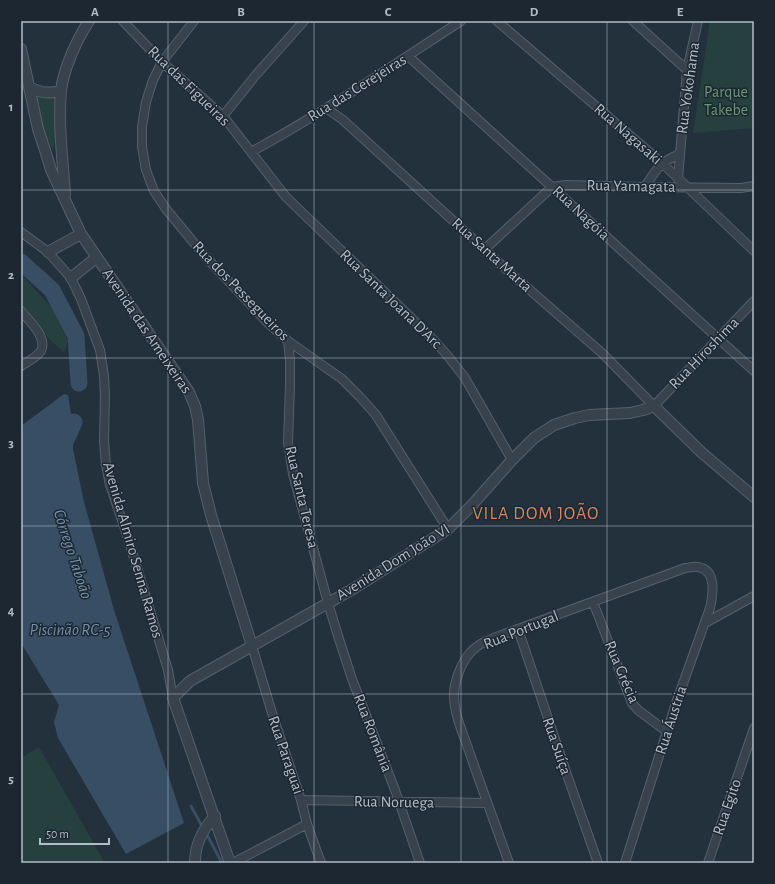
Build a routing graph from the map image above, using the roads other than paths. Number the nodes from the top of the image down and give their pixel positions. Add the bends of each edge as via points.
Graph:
1 (90, 21) edge
2 (123, 21) edge
3 (194, 21) edge
4 (304, 21) edge
5 (461, 21) edge
6 (497, 21) edge
7 (633, 21) edge
8 (698, 21) edge
9 (21, 49) edge
10 (408, 56) junction
11 (162, 62) junction
12 (687, 70) junction
13 (29, 87) junction
14 (61, 90) junction
15 (326, 108) junction
16 (223, 116) junction
17 (251, 152) junction
18 (679, 154) junction
19 (662, 163) junction
20 (678, 179) junction
21 (754, 186) edge
22 (552, 187) junction
23 (687, 187) junction
24 (645, 188) junction
25 (66, 203) junction
26 (21, 232) edge
27 (81, 234) junction
28 (485, 249) junction
29 (754, 251) edge
30 (48, 252) junction
31 (97, 257) junction
32 (71, 278) junction
33 (754, 301) edge
34 (21, 311) edge
35 (718, 339) junction
36 (288, 341) junction
37 (21, 366) edge
38 (754, 372) edge
39 (654, 406) junction
40 (512, 460) junction
41 (754, 497) edge
42 (448, 530) junction
43 (712, 578) joint
44 (754, 596) edge
45 (593, 602) junction
46 (328, 603) junction
47 (705, 623) junction
48 (518, 629) junction
49 (252, 646) junction
50 (173, 698) junction
51 (754, 728) edge
52 (666, 731) junction
53 (301, 800) junction
54 (398, 802) junction
55 (486, 803) junction
56 (215, 816) junction
57 (307, 824) junction
58 (195, 863) edge
59 (232, 863) edge
60 (321, 863) edge
61 (420, 863) edge
62 (509, 863) edge
63 (598, 863) edge
64 (625, 863) edge
65 (708, 863) edge

1 - 14 street via 72,54
2 - 11 street, Rua das Figueiras
3 - 11 street, Rua dos Pessegueiros
4 - 16 street
5 - 10 street, Rua das Cerejeiras
6 - 19 street, Rua Nagasaki
7 - 12 street
8 - 12 street, Rua Yokohama
9 - 13 street, Avenida das Ameixeiras
10 - 15 street, Rua das Cerejeiras
10 - 22 street, Rua Nagóia
11 - 16 street, Rua das Figueiras
11 - 36 street, Rua dos Pessegueiros via 146,102 142,127 146,170 154,191 204,255
12 - 18 street, Rua Yokohama
13 - 14 street via 46,93
13 - 25 street, Avenida das Ameixeiras via 40,136 51,170
14 - 25 street via 60,134
15 - 17 street, Rua das Cerejeiras
15 - 28 street, Rua Santa Marta via 343,120
16 - 17 street, Rua das Figueiras
17 - 40 street, Rua Santa Joana D'Arc via 286,197 447,355 465,378
18 - 19 street, Rua Yokohama
18 - 20 street, Rua Yokohama
19 - 20 street, Rua Nagasaki
19 - 24 street, Rua Yokohama
20 - 23 street, Rua Nagasaki
21 - 23 street, Rua Yamagata
22 - 24 street, Rua Yamagata via 566,185
22 - 28 street
22 - 35 street, Rua Nagóia
23 - 24 street, Rua Yamagata
23 - 29 street, Rua Nagasaki
25 - 27 street, Avenida das Ameixeiras
26 - 30 street, Avenida Almiro Senna Ramos
27 - 30 street
27 - 31 street, Avenida das Ameixeiras
28 - 39 street, Rua Santa Marta via 602,353
30 - 32 street, Avenida Almiro Senna Ramos
31 - 32 street
31 - 49 street, Avenida das Ameixeiras via 189,392 195,406 203,484 210,515
32 - 50 street, Avenida Almiro Senna Ramos via 100,350 105,396 104,441 110,485 168,670
33 - 35 street, Rua Hiroshima
34 - 37 street via 38,332 42,345 36,355
35 - 38 street, Rua Nagóia
35 - 39 street, Rua Hiroshima
36 - 42 street, Rua dos Pessegueiros via 342,379 370,409
36 - 46 street, Rua Santa Teresa via 288,442
39 - 40 street, Avenida Dom João VI via 630,413 589,415 554,425 534,438
39 - 41 street via 701,452
40 - 42 street, Avenida Dom João VI
42 - 46 street, Avenida Dom João VI
43 - 45 street, Rua Portugal via 706,570 698,566 685,568
43 - 47 street, Rua Áustria via 714,594
44 - 47 street
45 - 48 street, Rua Portugal
45 - 52 street, Rua Grécia via 632,703
46 - 49 street, Avenida Dom João VI
46 - 54 street, Rua România via 352,679
47 - 52 street, Rua Áustria
48 - 55 street, Rua Portugal via 481,644 470,653 463,663 454,695 457,716
48 - 63 street, Rua Suíça
49 - 50 street, Avenida Dom João VI via 190,681
49 - 53 street, Rua Paraguai
50 - 56 street, Avenida Almiro Senna Ramos
51 - 65 street, Rua Egito
52 - 64 street, Rua Áustria
53 - 54 street, Rua Noruega
53 - 57 street, Rua Paraguai
54 - 55 street, Rua Noruega
54 - 61 street, Rua România
55 - 62 street, Rua Portugal
56 - 58 street via 198,840
56 - 59 street, Avenida Almiro Senna Ramos
57 - 59 street
57 - 60 street, Rua Paraguai

